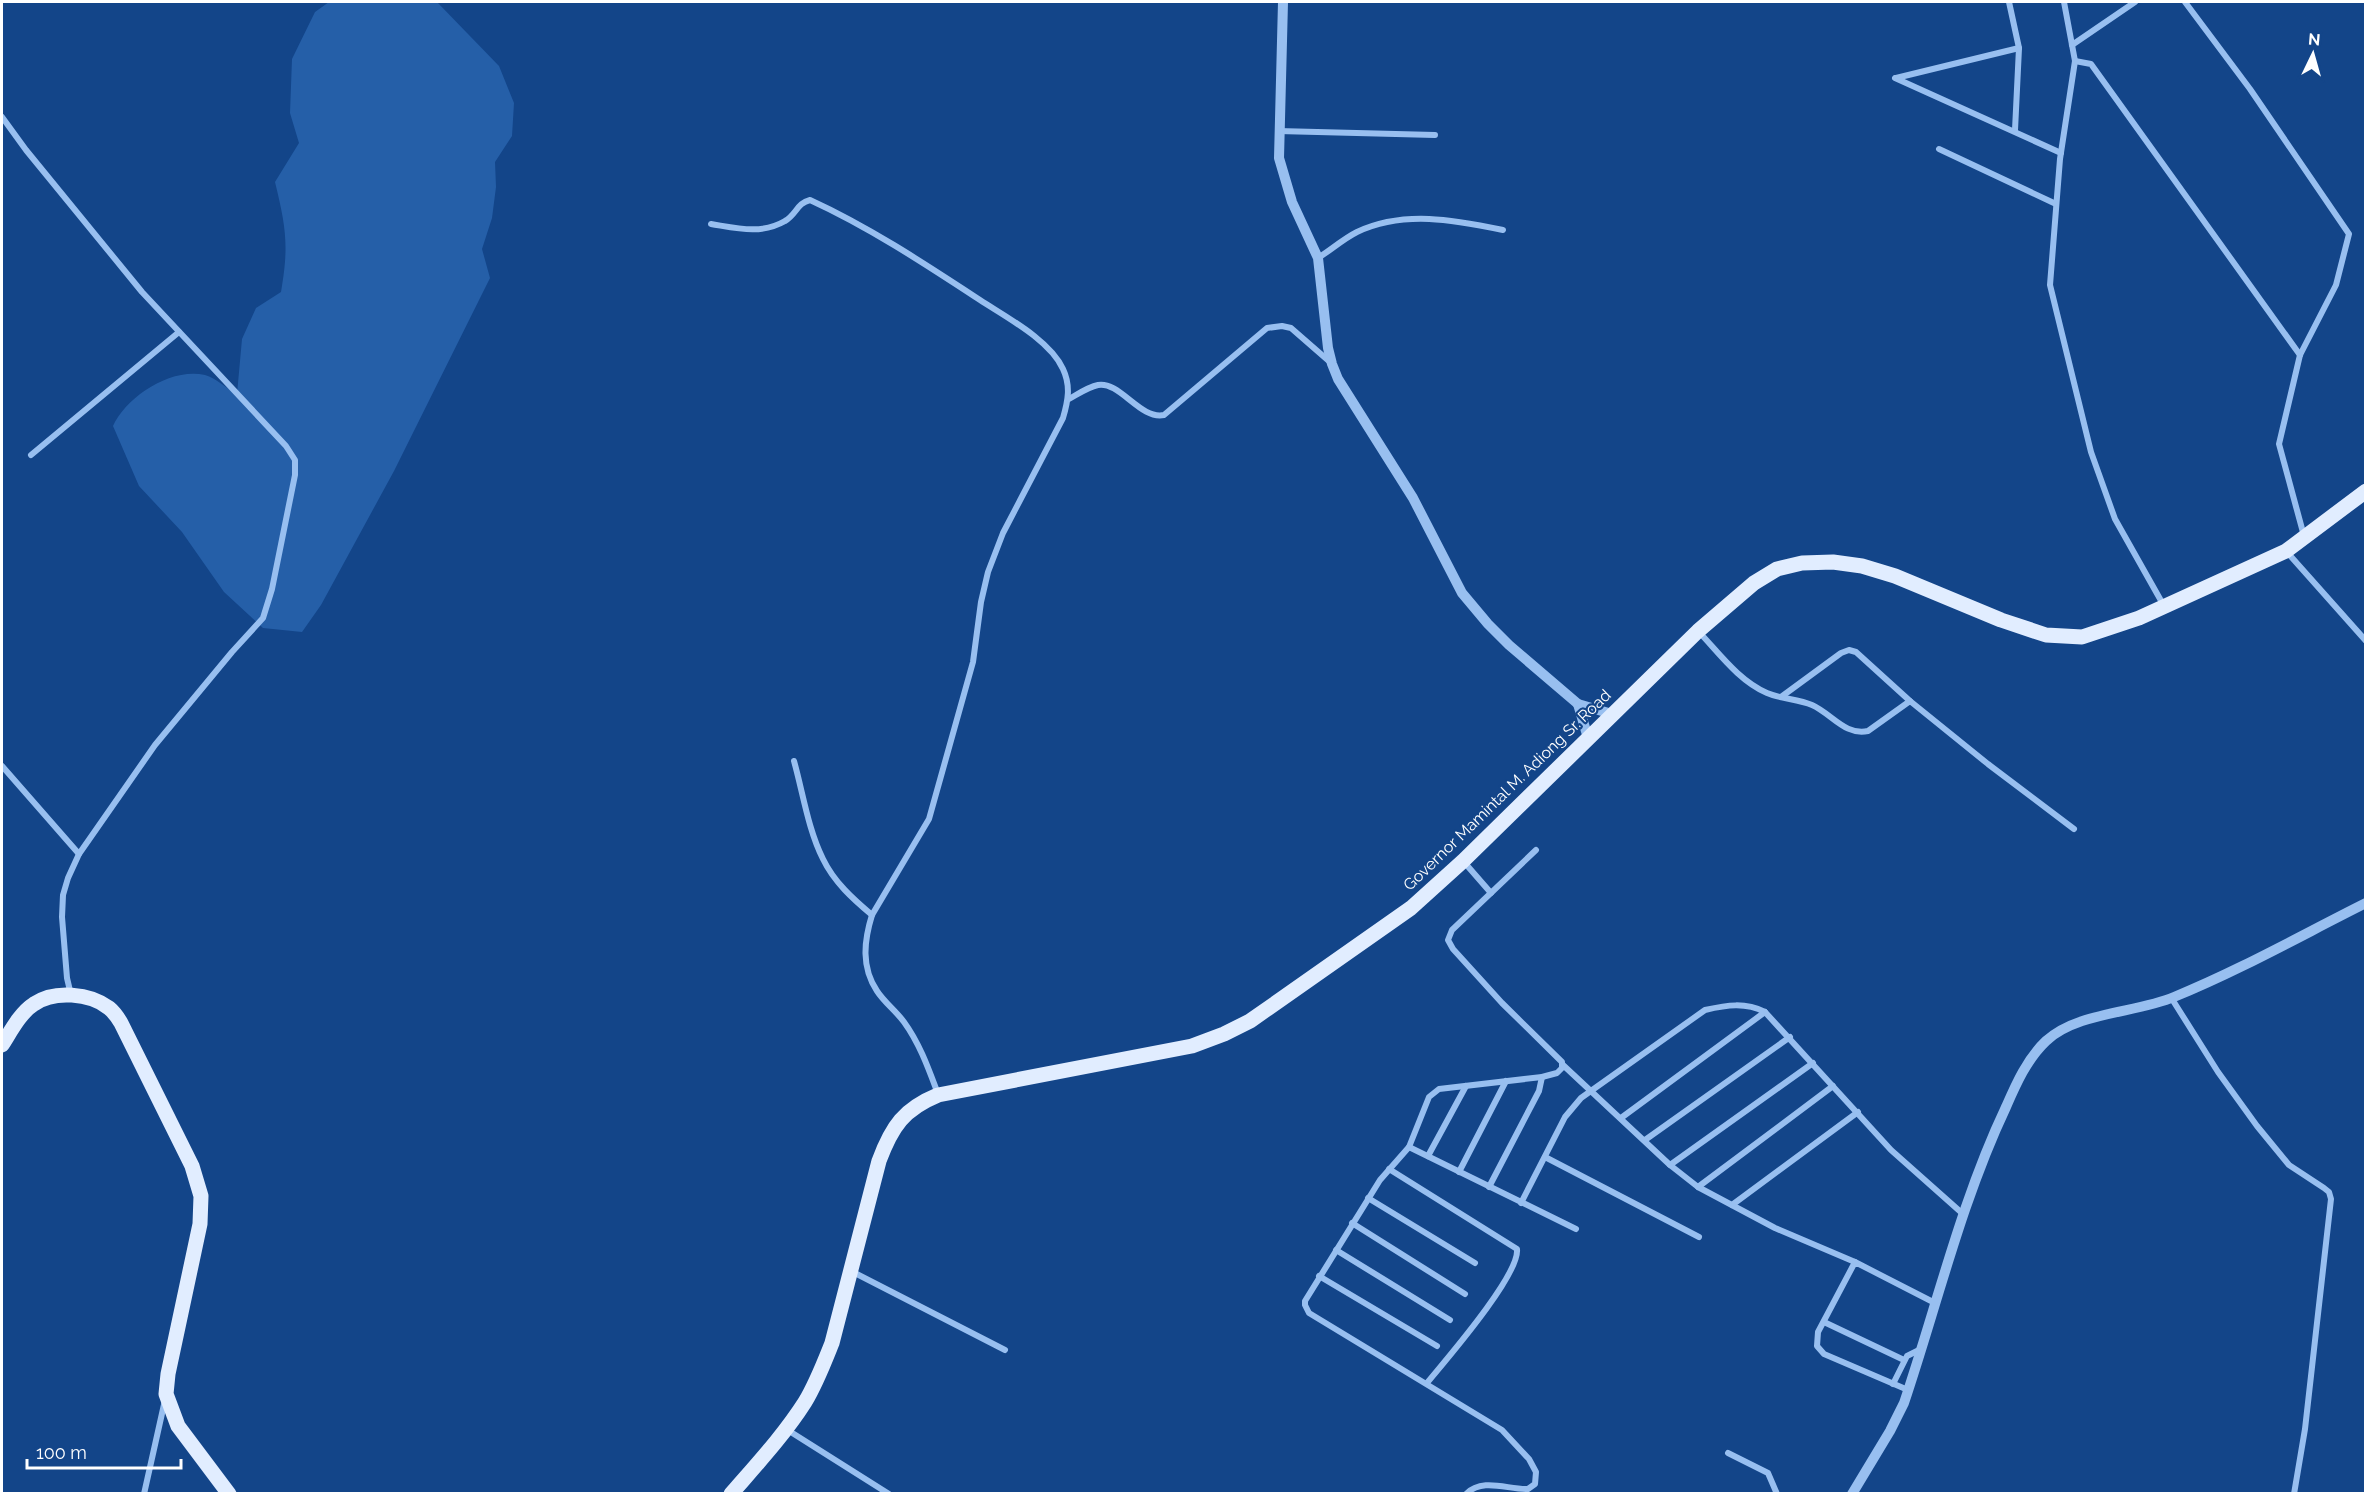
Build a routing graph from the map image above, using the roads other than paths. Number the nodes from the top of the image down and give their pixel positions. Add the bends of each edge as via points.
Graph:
1 (1283, 2) edge
2 (2009, 2) edge
3 (2064, 2) edge
4 (2135, 2) edge
5 (2185, 2) edge
6 (2072, 45) junction
7 (2019, 48) junction
8 (2074, 61) junction
9 (2, 117) edge
10 (2015, 130) junction
11 (1278, 131) junction
12 (1435, 135) dead end
13 (1939, 149) dead end
14 (2061, 153) junction
15 (2056, 204) junction
16 (711, 224) dead end
17 (1503, 230) dead end
18 (1318, 258) junction
19 (179, 332) junction
20 (2300, 355) junction
21 (1332, 364) junction
22 (1069, 399) junction
23 (31, 455) dead end
24 (2366, 491) edge
25 (2304, 537) junction
26 (2286, 551) junction
27 (2164, 606) junction
28 (1698, 631) junction
29 (2366, 641) edge
30 (1781, 697) junction
31 (1910, 701) junction
32 (1578, 704) junction
33 (1612, 714) junction
34 (1588, 738) junction
35 (794, 761) dead end
36 (2, 766) edge
37 (2074, 829) dead end
38 (1536, 850) dead end
39 (79, 854) junction
40 (1463, 861) junction
41 (1491, 893) junction
42 (2366, 903) edge
43 (872, 915) junction
44 (71, 995) junction
45 (2172, 999) junction
46 (1765, 1012) junction
47 (1790, 1037) junction
48 (2, 1044) edge
49 (1813, 1063) junction
50 (1563, 1065) junction
51 (1542, 1077) junction
52 (1506, 1081) junction
53 (1466, 1086) junction
54 (1833, 1086) junction
55 (1592, 1090) junction
56 (938, 1095) junction
57 (1858, 1112) junction
58 (1621, 1118) junction
59 (1646, 1140) junction
60 (1409, 1147) junction
61 (1428, 1156) junction
62 (1545, 1157) junction
63 (1670, 1165) junction
64 (1389, 1169) junction
65 (1459, 1172) junction
66 (1489, 1187) junction
67 (1698, 1187) junction
68 (1368, 1198) junction
69 (1521, 1203) junction
70 (1731, 1205) junction
71 (1963, 1214) junction
72 (1352, 1223) junction
73 (1576, 1229) dead end
74 (1699, 1237) dead end
75 (1336, 1250) junction
76 (1855, 1262) junction
77 (1475, 1263) dead end
78 (851, 1271) junction
79 (1319, 1276) junction
80 (1465, 1294) dead end
81 (1935, 1303) junction
82 (1450, 1320) dead end
83 (1824, 1322) junction
84 (1437, 1346) dead end
85 (1921, 1348) junction
86 (1005, 1350) dead end
87 (1904, 1360) junction
88 (1427, 1383) junction
89 (1893, 1383) junction
90 (1908, 1390) junction
91 (166, 1394) junction
92 (786, 1429) junction
93 (1728, 1453) dead end
94 (144, 1494) edge
95 (229, 1494) edge
96 (731, 1494) edge
97 (890, 1494) edge
98 (1466, 1494) edge
99 (1777, 1494) edge
100 (1852, 1494) edge
101 (2294, 1494) edge

1 - 11 street
2 - 7 street
3 - 6 street
4 - 6 street
5 - 20 street via 2349,234 2336,285
6 - 8 street
7 - 10 street
7 - 10 street via 1896,78
8 - 14 street
8 - 20 street via 2091,64
9 - 19 street via 115,260
10 - 14 street
11 - 12 street
11 - 18 street via 1283,177
13 - 15 street
14 - 15 street
15 - 27 street via 2050,285 2091,452 2115,519
16 - 22 street via 750,231 787,220 799,205 810,200 830,209 934,270 1037,339 1063,368
17 - 18 street via 1424,217 1386,222 1356,233
18 - 21 street
19 - 23 street
19 - 39 street via 295,460 286,531 263,618 155,745
20 - 25 street via 2279,444
21 - 22 street via 1291,328 1282,326 1267,328 1164,415 1152,415 1101,384
21 - 32 street via 1413,498 1462,593 1509,645
22 - 43 street via 988,572 971,672 929,819
24 - 25 main road, Governor Mamintal M. Adiong Sr. Road
25 - 26 main road, Governor Mamintal M. Adiong Sr. Road
26 - 27 main road, Governor Mamintal M. Adiong Sr. Road
26 - 29 street
27 - 28 main road, Governor Mamintal M. Adiong Sr. Road via 2082,637 2046,635 1862,566 1802,563 1777,569 1754,583
28 - 30 street via 1745,679
28 - 33 main road, Governor Mamintal M. Adiong Sr. Road
30 - 31 street via 1812,705 1851,731 1860,732 1868,731
30 - 31 street via 1849,650 1857,652
31 - 37 street
32 - 33 street
32 - 34 street
33 - 34 main road, Governor Mamintal M. Adiong Sr. Road
34 - 40 main road, Governor Mamintal M. Adiong Sr. Road
35 - 43 street via 824,861 848,894
36 - 39 street
38 - 41 street
39 - 44 street via 63,895 63,941
40 - 41 street
40 - 56 main road, Governor Mamintal M. Adiong Sr. Road via 1411,908 1260,1014 1224,1034 1192,1046
41 - 50 street via 1449,933 1449,945
42 - 45 street
43 - 56 street via 866,932 867,972 877,992 916,1041
44 - 48 main road via 43,999 32,1005
44 - 91 main road via 95,1000 110,1009 121,1023 192,1166 201,1196 200,1224
45 - 71 street via 2075,1025 2046,1041 2032,1057 1995,1129
45 - 101 street via 2257,1126 2289,1165 2324,1188 2331,1199
46 - 47 street
46 - 55 street via 1742,1005 1705,1010
46 - 58 street
47 - 49 street
47 - 59 street
49 - 54 street
49 - 63 street
50 - 51 street via 1557,1073
50 - 55 street
51 - 52 street
51 - 66 street via 1539,1091
52 - 53 street
52 - 65 street
53 - 60 street via 1433,1092
53 - 61 street
54 - 57 street
54 - 67 street
55 - 58 street
55 - 62 street via 1573,1106
56 - 78 main road, Governor Mamintal M. Adiong Sr. Road via 902,1117 889,1135
57 - 70 street
57 - 71 street via 1891,1150
58 - 59 street
59 - 63 street
60 - 61 street
60 - 64 street
61 - 65 street
62 - 69 street
62 - 74 street
63 - 67 street
64 - 68 street
64 - 88 street via 1514,1246 1517,1253 1485,1312
65 - 66 street
66 - 69 street
67 - 70 street
68 - 72 street
68 - 77 street
69 - 73 street
70 - 76 street
71 - 81 street
72 - 75 street
72 - 80 street
75 - 79 street
75 - 82 street
76 - 81 street
76 - 83 street
78 - 86 street
78 - 92 main road, Governor Mamintal M. Adiong Sr. Road via 822,1370
79 - 84 street
79 - 88 street via 1305,1301 1309,1313
81 - 85 street
83 - 87 street
83 - 89 street via 1817,1340 1820,1350
85 - 87 street
85 - 90 street
87 - 89 street
88 - 98 street via 1502,1430 1536,1472 1535,1484 1528,1489 1479,1486
89 - 90 street
90 - 100 street via 1890,1431
91 - 94 street
91 - 95 main road via 178,1426
92 - 96 main road, Governor Mamintal M. Adiong Sr. Road
92 - 97 street
93 - 99 street via 1768,1473

